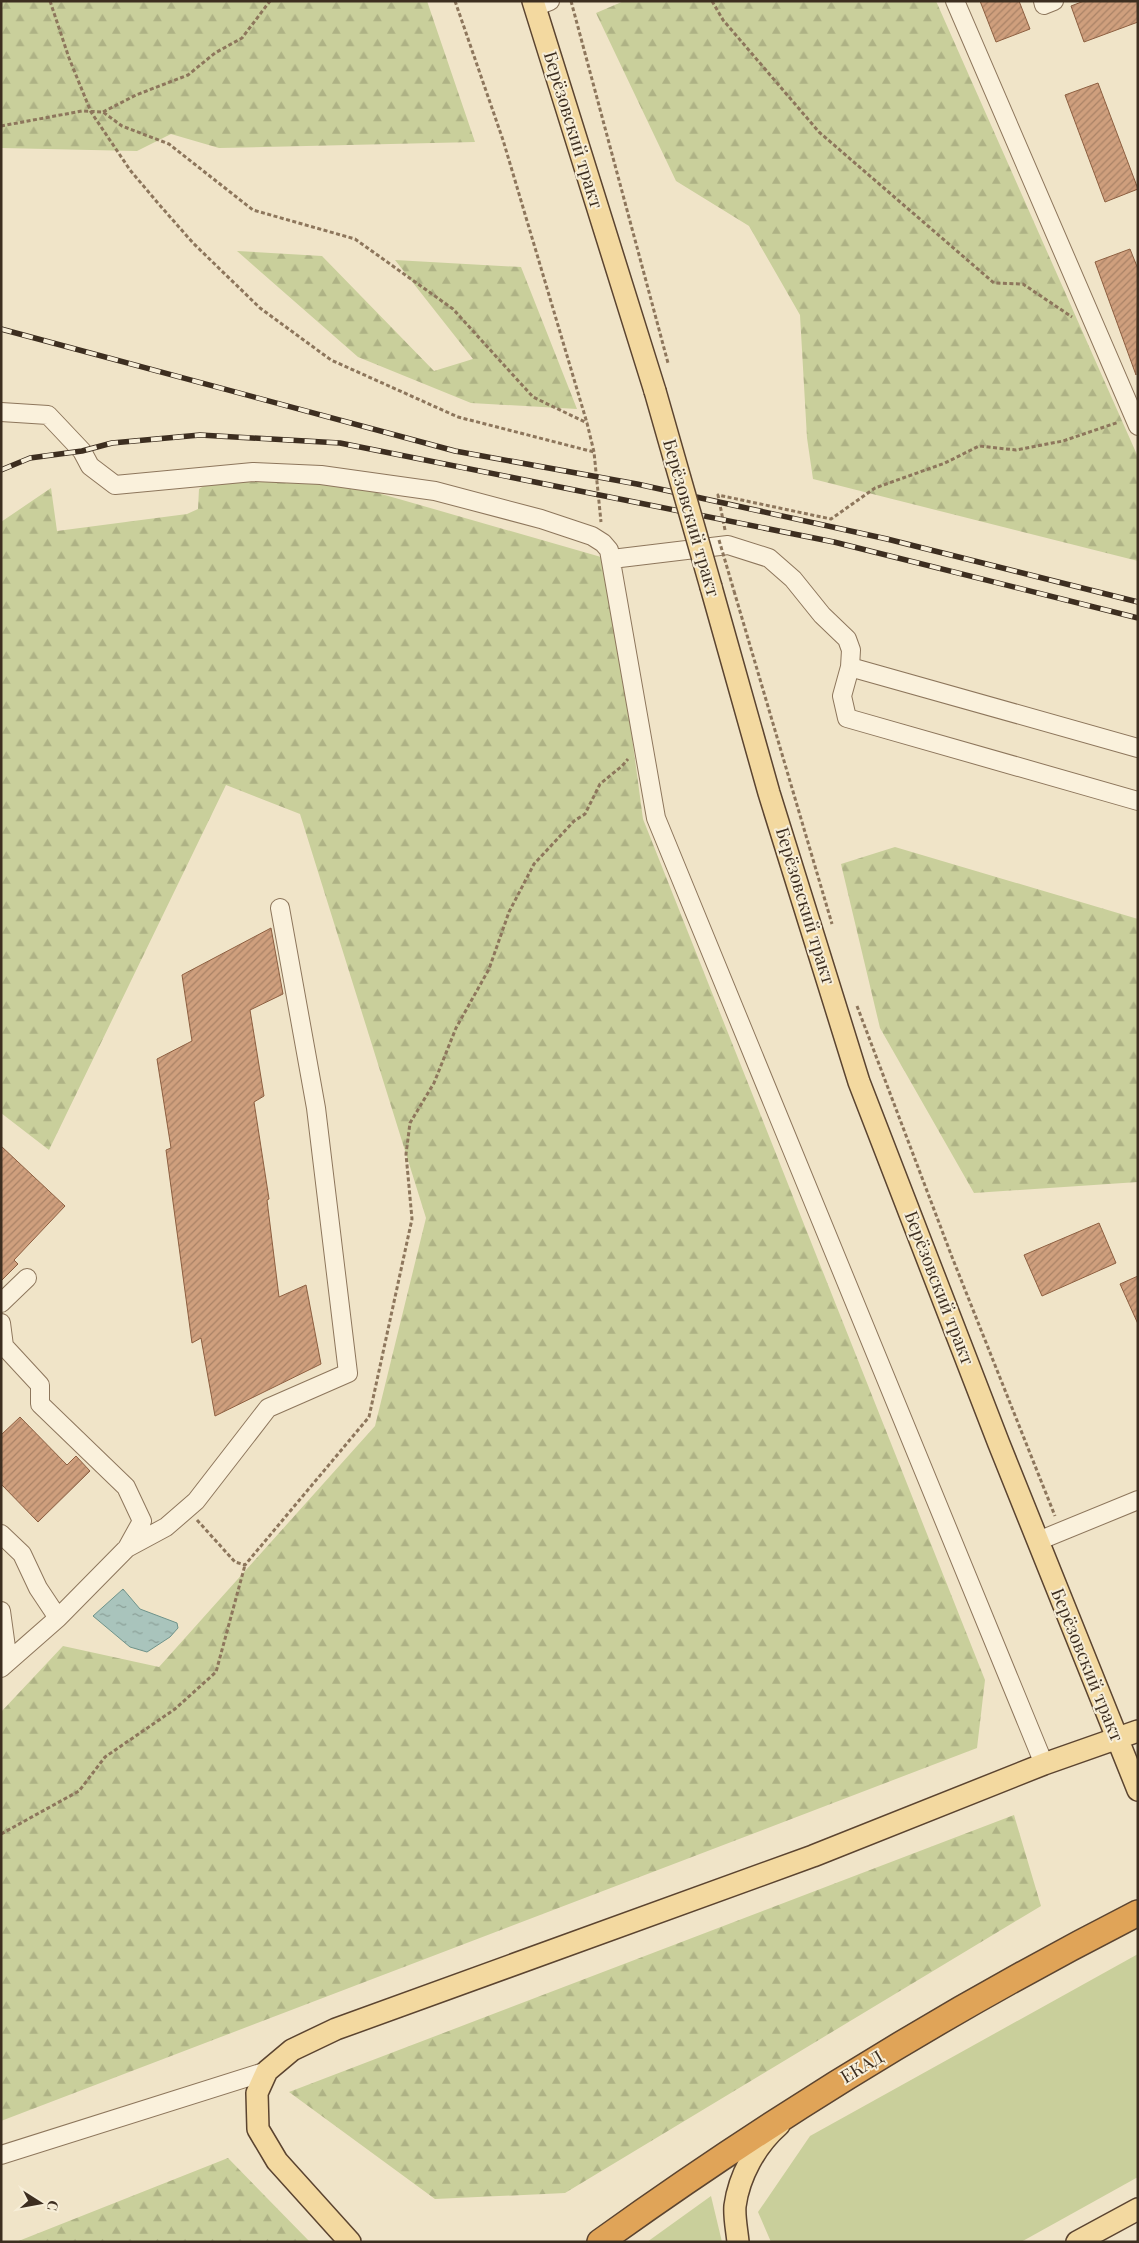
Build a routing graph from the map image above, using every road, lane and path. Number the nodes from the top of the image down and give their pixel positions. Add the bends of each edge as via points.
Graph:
1 (50, 1) edge
2 (270, 1) edge
3 (455, 1) edge
4 (571, 1) edge
5 (712, 1) edge
6 (955, 1) edge
7 (1043, 1) edge
8 (1054, 1) edge
9 (539, 3) edge
10 (91, 112) junction
11 (103, 112) junction
12 (1, 126) edge
13 (1099, 335) junction
14 (670, 369) dead end
15 (1, 412) edge
16 (1137, 420) edge
17 (587, 424) junction
18 (594, 452) junction
19 (603, 543) junction
20 (728, 544) junction
21 (612, 559) junction
22 (734, 591) dead end
23 (850, 667) junction
24 (643, 741) junction
25 (1138, 748) edge
26 (1138, 801) edge
27 (280, 908) dead end
28 (834, 933) dead end
29 (855, 999) dead end
30 (27, 1278) dead end
31 (1, 1303) edge
32 (1, 1323) edge
33 (1138, 1500) edge
34 (187, 1509) junction
35 (1062, 1531) junction
36 (1, 1534) edge
37 (1038, 1541) junction
38 (127, 1548) junction
39 (245, 1565) junction
40 (1, 1610) edge
41 (58, 1618) junction
42 (4, 1665) edge
43 (1138, 1731) edge
44 (1116, 1738) junction
45 (1044, 1764) junction
46 (1138, 1790) edge
47 (1, 1834) edge
48 (1129, 1918) edge
49 (267, 2071) junction
50 (805, 2102) junction
51 (1, 2155) edge
52 (1138, 2209) edge
53 (350, 2242) edge
54 (600, 2242) edge
55 (738, 2242) edge
56 (1077, 2242) edge

1 - 10 path
2 - 11 path via 242,38 215,53 188,75
3 - 17 path via 503,140
4 - 14 path
5 - 13 path via 723,20 819,132 979,271 994,283 1023,284
6 - 13 street
7 - 8 street via 1044,5
9 - 37 main road, Берёзовский тракт, bridge via 655,391 769,793 859,1082
10 - 11 path
10 - 12 path
10 - 18 path via 130,170 193,243 260,308 331,360 458,416
11 - 17 path via 122,126 169,144 253,210 355,239 453,309 533,397
13 - 16 street
15 - 19 street via 48,415 82,451 90,466 115,485 253,472 320,475 435,492 541,520 592,536
16 - 20 path via 1016,450 979,446 945,463 875,488 831,519 718,495
17 - 18 path
18 - 19 path
19 - 21 street
20 - 21 street
20 - 23 street via 769,558 793,579 847,639 851,650
21 - 24 street
22 - 28 path
23 - 25 street
23 - 26 street via 842,696 847,718
24 - 39 path via 622,766 600,784 585,814 534,864 509,912 489,969 456,1028 434,1082 410,1123 406,1154 412,1218 370,1417
24 - 45 street via 656,818
27 - 34 street via 316,1108 348,1373 268,1408
29 - 35 path via 956,1266
30 - 31 street
32 - 38 street via 4,1346 40,1385 40,1404 126,1487 142,1521
33 - 35 street
34 - 38 street via 166,1526
34 - 39 path via 235,1562
35 - 37 street
36 - 41 street via 22,1554 38,1588
37 - 44 main road, Берёзовский тракт
38 - 41 street
39 - 47 path via 216,1672 175,1709 105,1757 79,1790
40 - 42 street
41 - 42 street
43 - 44 main road
44 - 45 main road
44 - 46 main road, Берёзовский тракт
45 - 49 main road via 814,1856 336,2029 292,2050
48 - 50 highway, ЕКАД via 959,2009
49 - 51 street
49 - 53 main road via 257,2093 258,2129 276,2161
50 - 54 highway, ЕКАД
50 - 55 main road via 772,2131 747,2166 735,2207
52 - 56 main road

